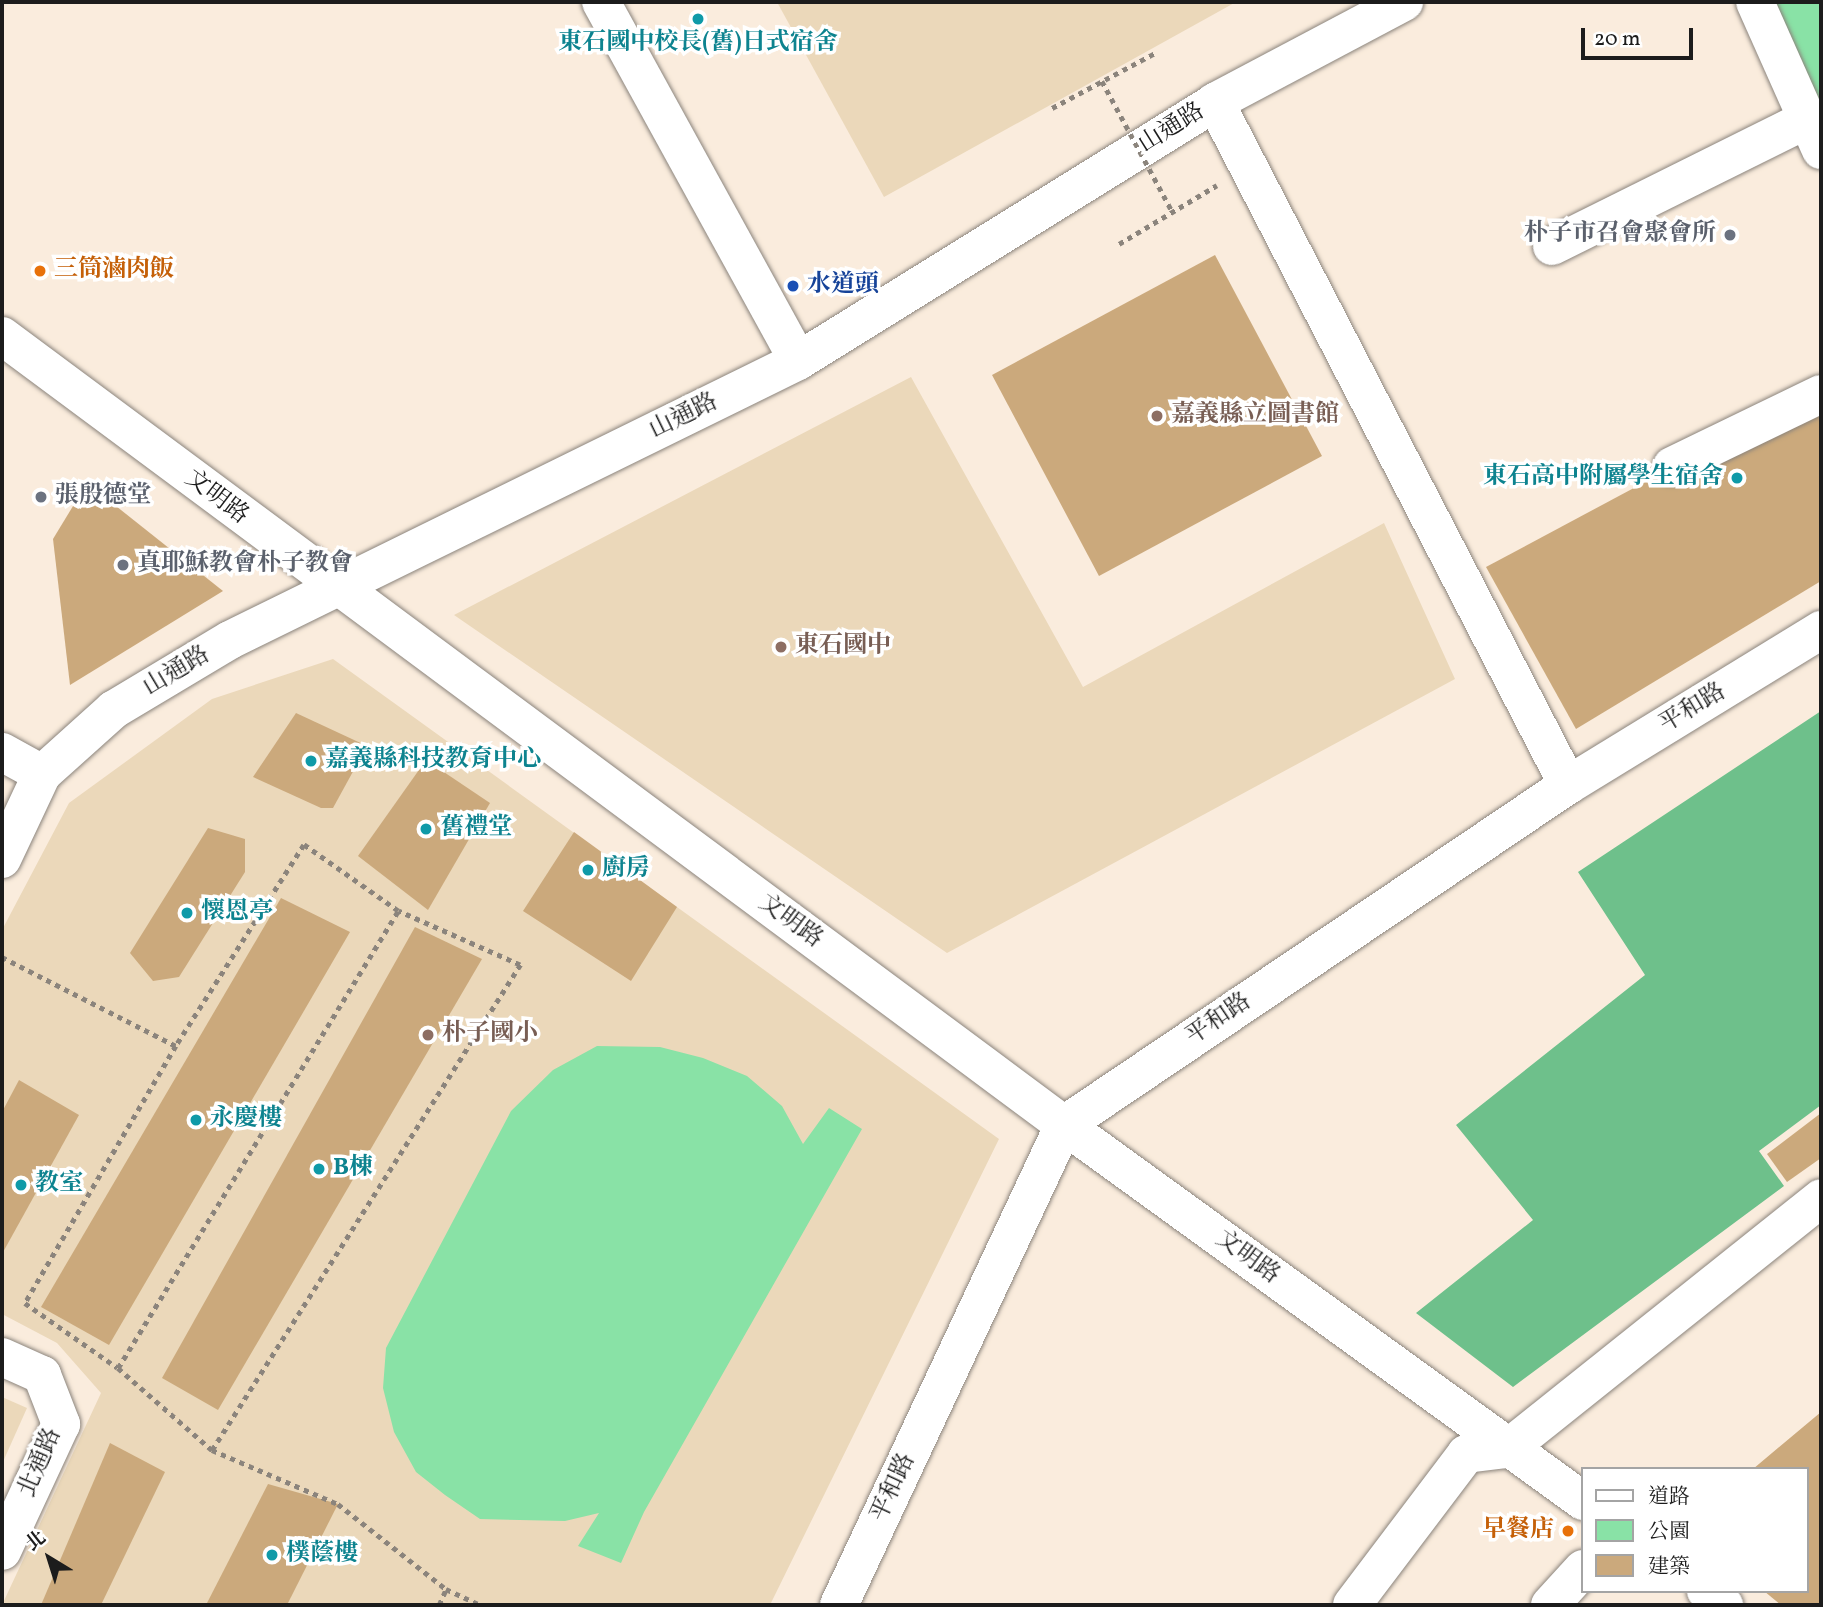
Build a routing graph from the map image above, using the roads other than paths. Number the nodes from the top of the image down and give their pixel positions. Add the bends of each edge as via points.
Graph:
1 (601, 2) edge
2 (1404, 2) edge
3 (1755, 2) edge
4 (1215, 102) junction
5 (1815, 134) edge
6 (1552, 246) dead end
7 (2, 336) edge
8 (798, 361) junction
9 (1821, 394) edge
10 (1672, 466) dead end
11 (336, 588) junction
12 (1821, 630) edge
13 (2, 752) edge
14 (42, 774) junction
15 (1568, 785) junction
16 (2, 859) edge
17 (1065, 1125) junction
18 (1821, 1198) edge
19 (2, 1357) edge
20 (1507, 1449) junction
21 (1582, 1500) edge
22 (2, 1551) edge
23 (1582, 1570) edge
24 (1709, 1593) edge
25 (839, 1605) edge
26 (1352, 1605) edge
27 (1549, 1605) edge
28 (1724, 1605) edge

1 - 8 street
2 - 4 street, 山通路
3 - 5 street
4 - 8 street, 山通路
4 - 15 street
5 - 6 street
7 - 11 street, 文明路
8 - 11 street, 山通路
9 - 10 street
11 - 14 street, 山通路 via 230,640 113,710
11 - 17 street, 文明路
12 - 15 street, 平和路
13 - 14 street
14 - 16 street, 山通路
15 - 17 street, 平和路
17 - 20 street, 文明路
17 - 25 street, 平和路
18 - 20 street
19 - 22 street, 北通路 via 42,1375 61,1424
20 - 21 street, 文明路
20 - 26 street via 1466,1454
23 - 27 street
24 - 28 street

